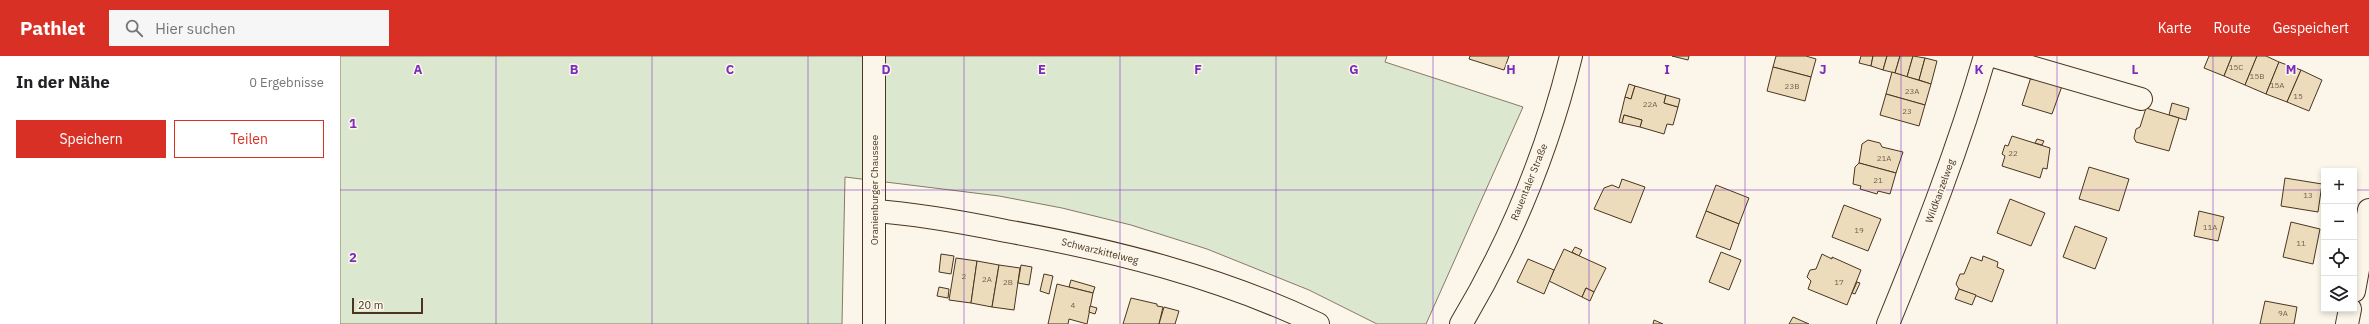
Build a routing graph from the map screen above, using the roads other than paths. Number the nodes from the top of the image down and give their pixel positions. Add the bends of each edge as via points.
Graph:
1 (874, 56) edge
2 (1571, 56) edge
3 (1985, 56) edge
4 (1993, 56) edge
5 (2141, 99) dead end
6 (874, 210) junction
7 (2369, 210) edge
8 (2357, 276) edge
9 (2349, 312) edge
10 (874, 324) edge
11 (1318, 324) edge
12 (1461, 324) edge
13 (1888, 324) edge
14 (2347, 324) edge

1 - 6 street, Oranienburger Chaussee
2 - 12 street, Rauentaler Straße via 1562,94 1525,197 1480,291
3 - 13 street, Wildkanzelweg via 1972,102 1940,192
4 - 5 street
6 - 10 street, Oranienburger Chaussee
6 - 11 street, Schwarzkittelweg via 922,215 1067,242 1182,272 1289,310
7 - 8 street
9 - 14 street

